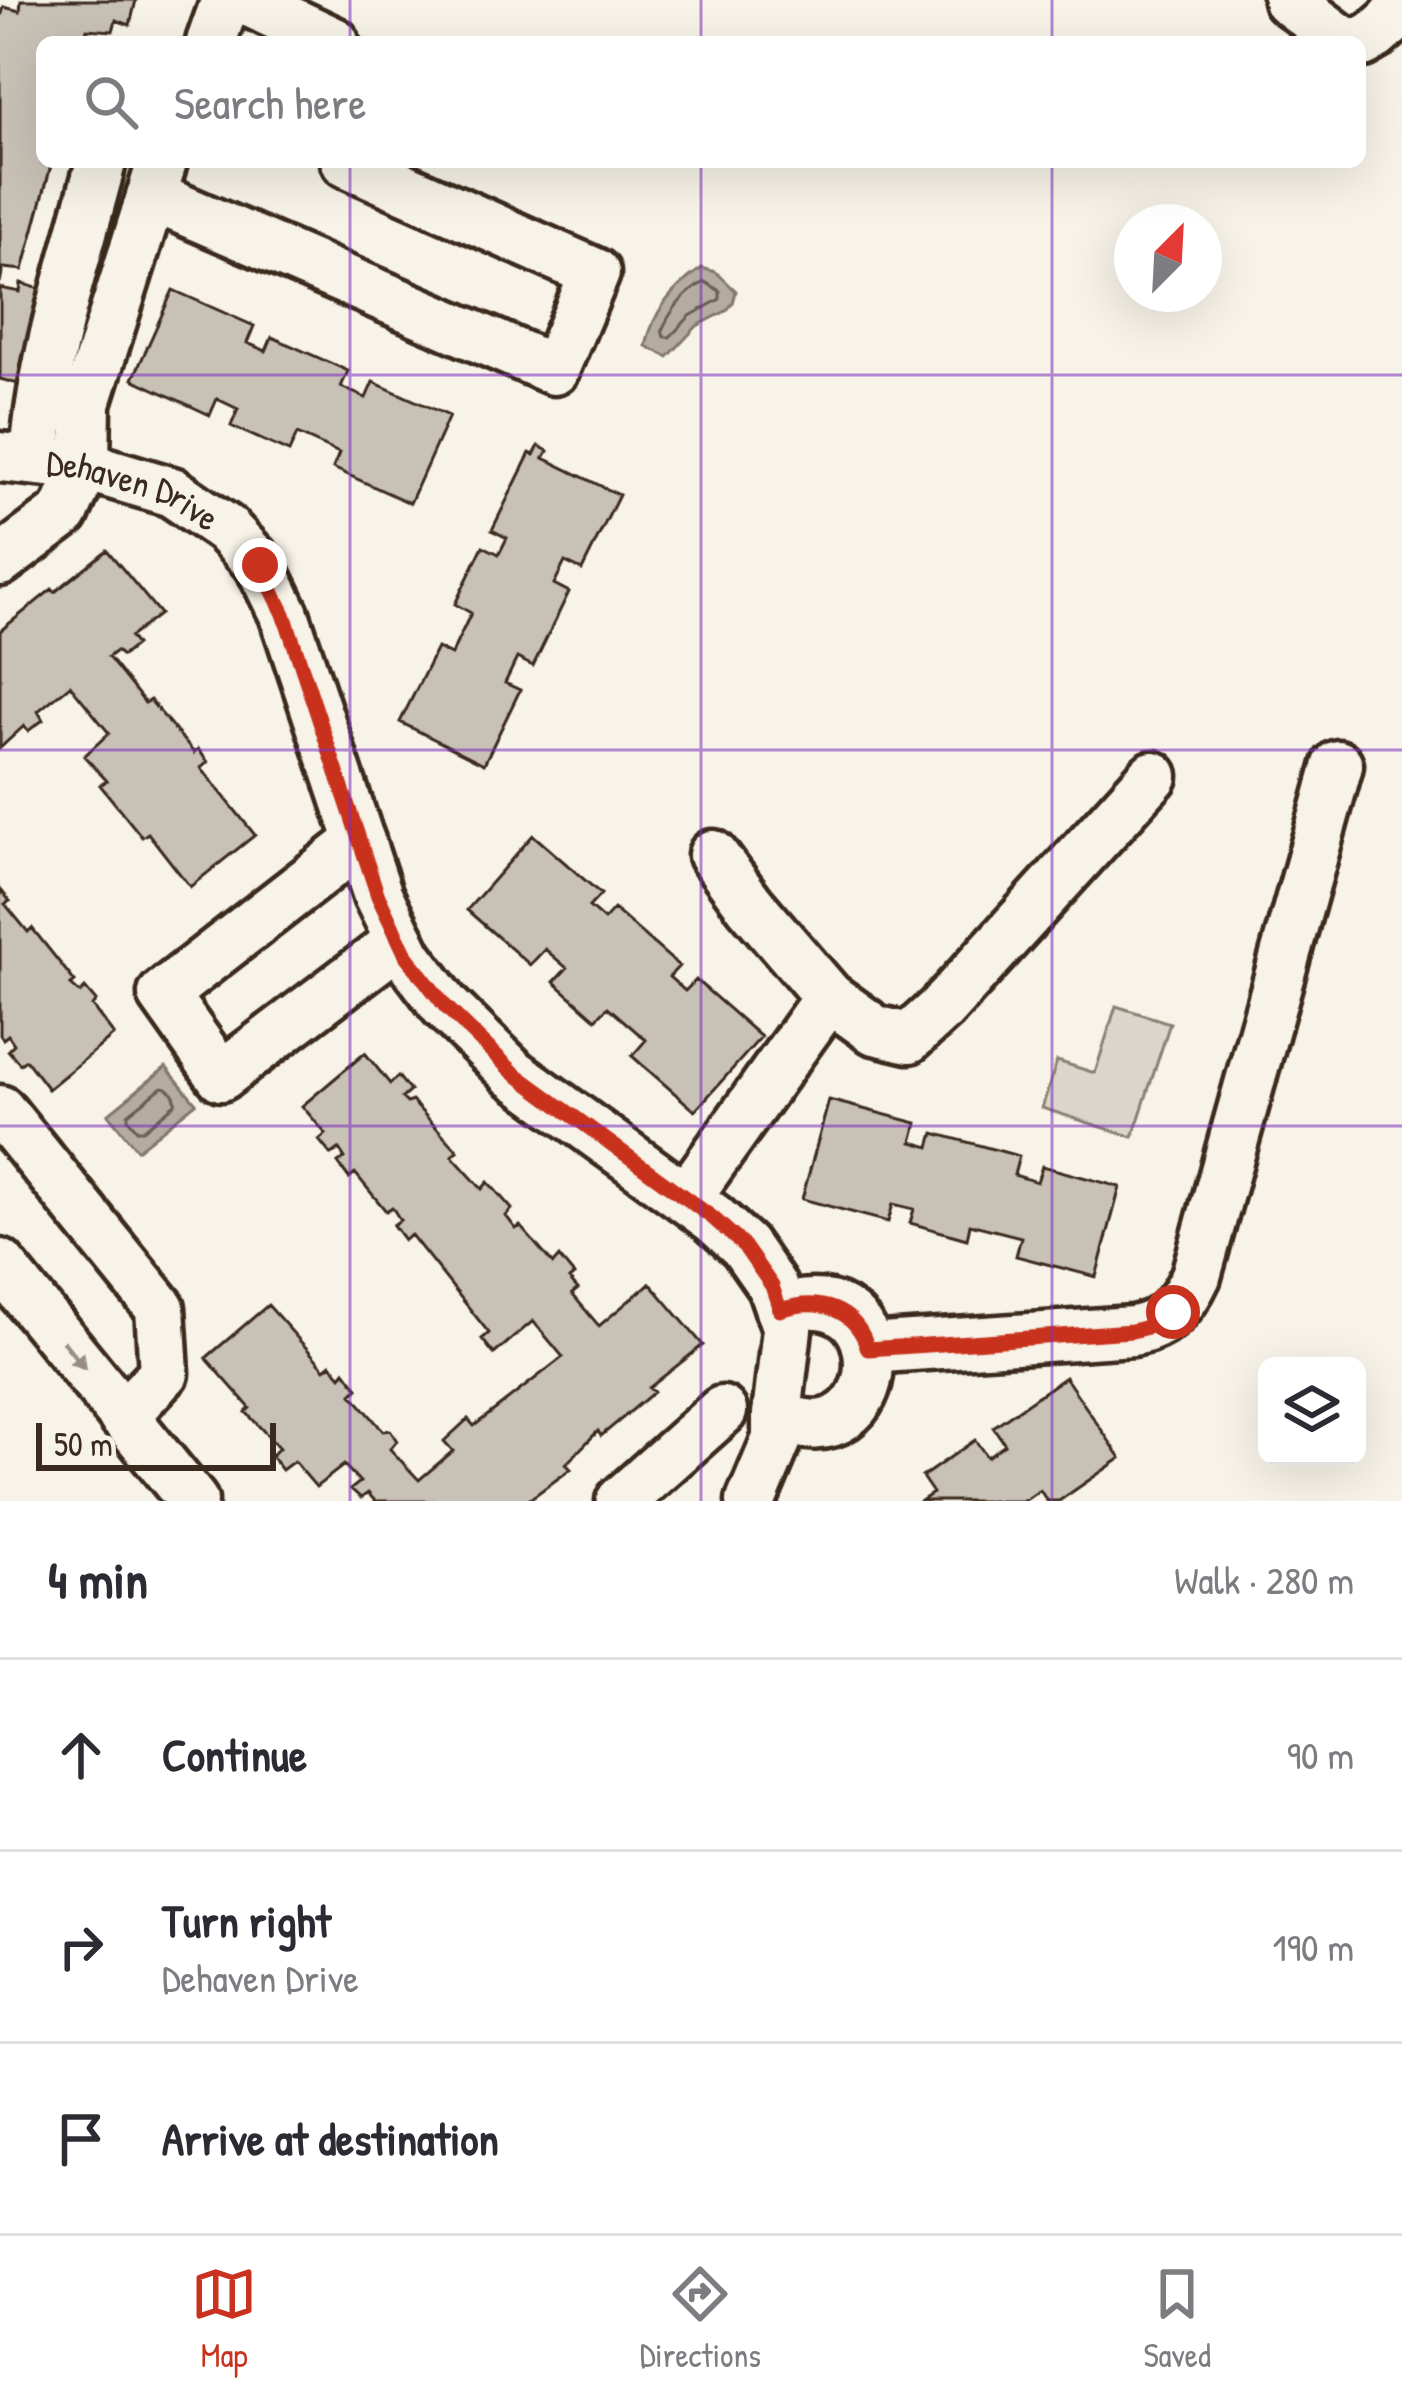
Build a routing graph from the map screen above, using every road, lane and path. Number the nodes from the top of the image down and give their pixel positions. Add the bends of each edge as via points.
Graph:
1 (226, 0) edge
2 (245, 0) edge
3 (1288, 0) edge
4 (1402, 7) edge
5 (213, 36) edge
6 (321, 36) edge
7 (1336, 36) edge
8 (1366, 40) edge
9 (99, 168) edge
10 (359, 168) edge
11 (157, 179) edge
12 (18, 459) edge
13 (85, 466) junction
14 (0, 561) edge
15 (1339, 764) dead end
16 (1153, 776) dead end
17 (360, 841) junction
18 (712, 855) dead end
19 (400, 941) junction
20 (829, 997) junction
21 (0, 1110) edge
22 (686, 1198) junction
23 (0, 1264) edge
24 (780, 1310) junction
25 (868, 1349) junction
26 (722, 1411) dead end
27 (777, 1414) junction
28 (123, 1415) junction
29 (193, 1501) edge
30 (620, 1501) edge
31 (751, 1501) edge

1 - 5 street
2 - 6 street
3 - 7 street
4 - 8 street
9 - 12 street via 38,421
10 - 11 street via 595,273 554,370
11 - 13 street via 86,403
12 - 13 street, Dehaven Drive
13 - 14 street via 64,513
13 - 17 street, Dehaven Drive via 172,492 260,565
15 - 25 street via 1186,1299 1159,1324 1132,1331
16 - 20 street via 909,1038 875,1030
17 - 19 street, Dehaven Drive
17 - 19 street via 164,994 221,1076
18 - 20 street
19 - 22 street, Dehaven Drive via 445,1006 514,1073
20 - 22 street
21 - 28 street via 160,1308 164,1373
22 - 24 street, Dehaven Drive via 744,1246
23 -> 28 street
24 - 25 street via 837,1310
24 - 27 street, Dehaven Drive via 787,1329
25 - 27 street via 863,1394 832,1422
26 - 30 street
27 - 31 street, Dehaven Drive via 777,1439
28 - 29 street

